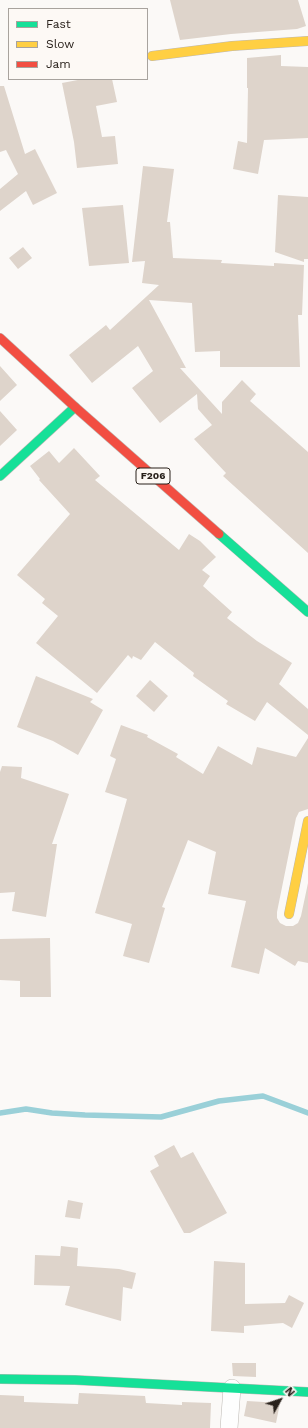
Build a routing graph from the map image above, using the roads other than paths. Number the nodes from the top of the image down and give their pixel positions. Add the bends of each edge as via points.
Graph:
1 (308, 41) edge
2 (152, 56) dead end
3 (0, 338) edge
4 (75, 407) junction
5 (0, 476) edge
6 (308, 612) edge
7 (308, 821) edge
8 (289, 914) dead end
9 (0, 1379) edge
10 (232, 1388) junction
11 (308, 1392) edge
12 (229, 1428) edge

1 - 2 street via 232,46
3 - 4 street, F206
4 - 5 street
4 - 6 street, F206
7 - 8 street
9 - 10 street
10 - 11 street
10 - 12 street

